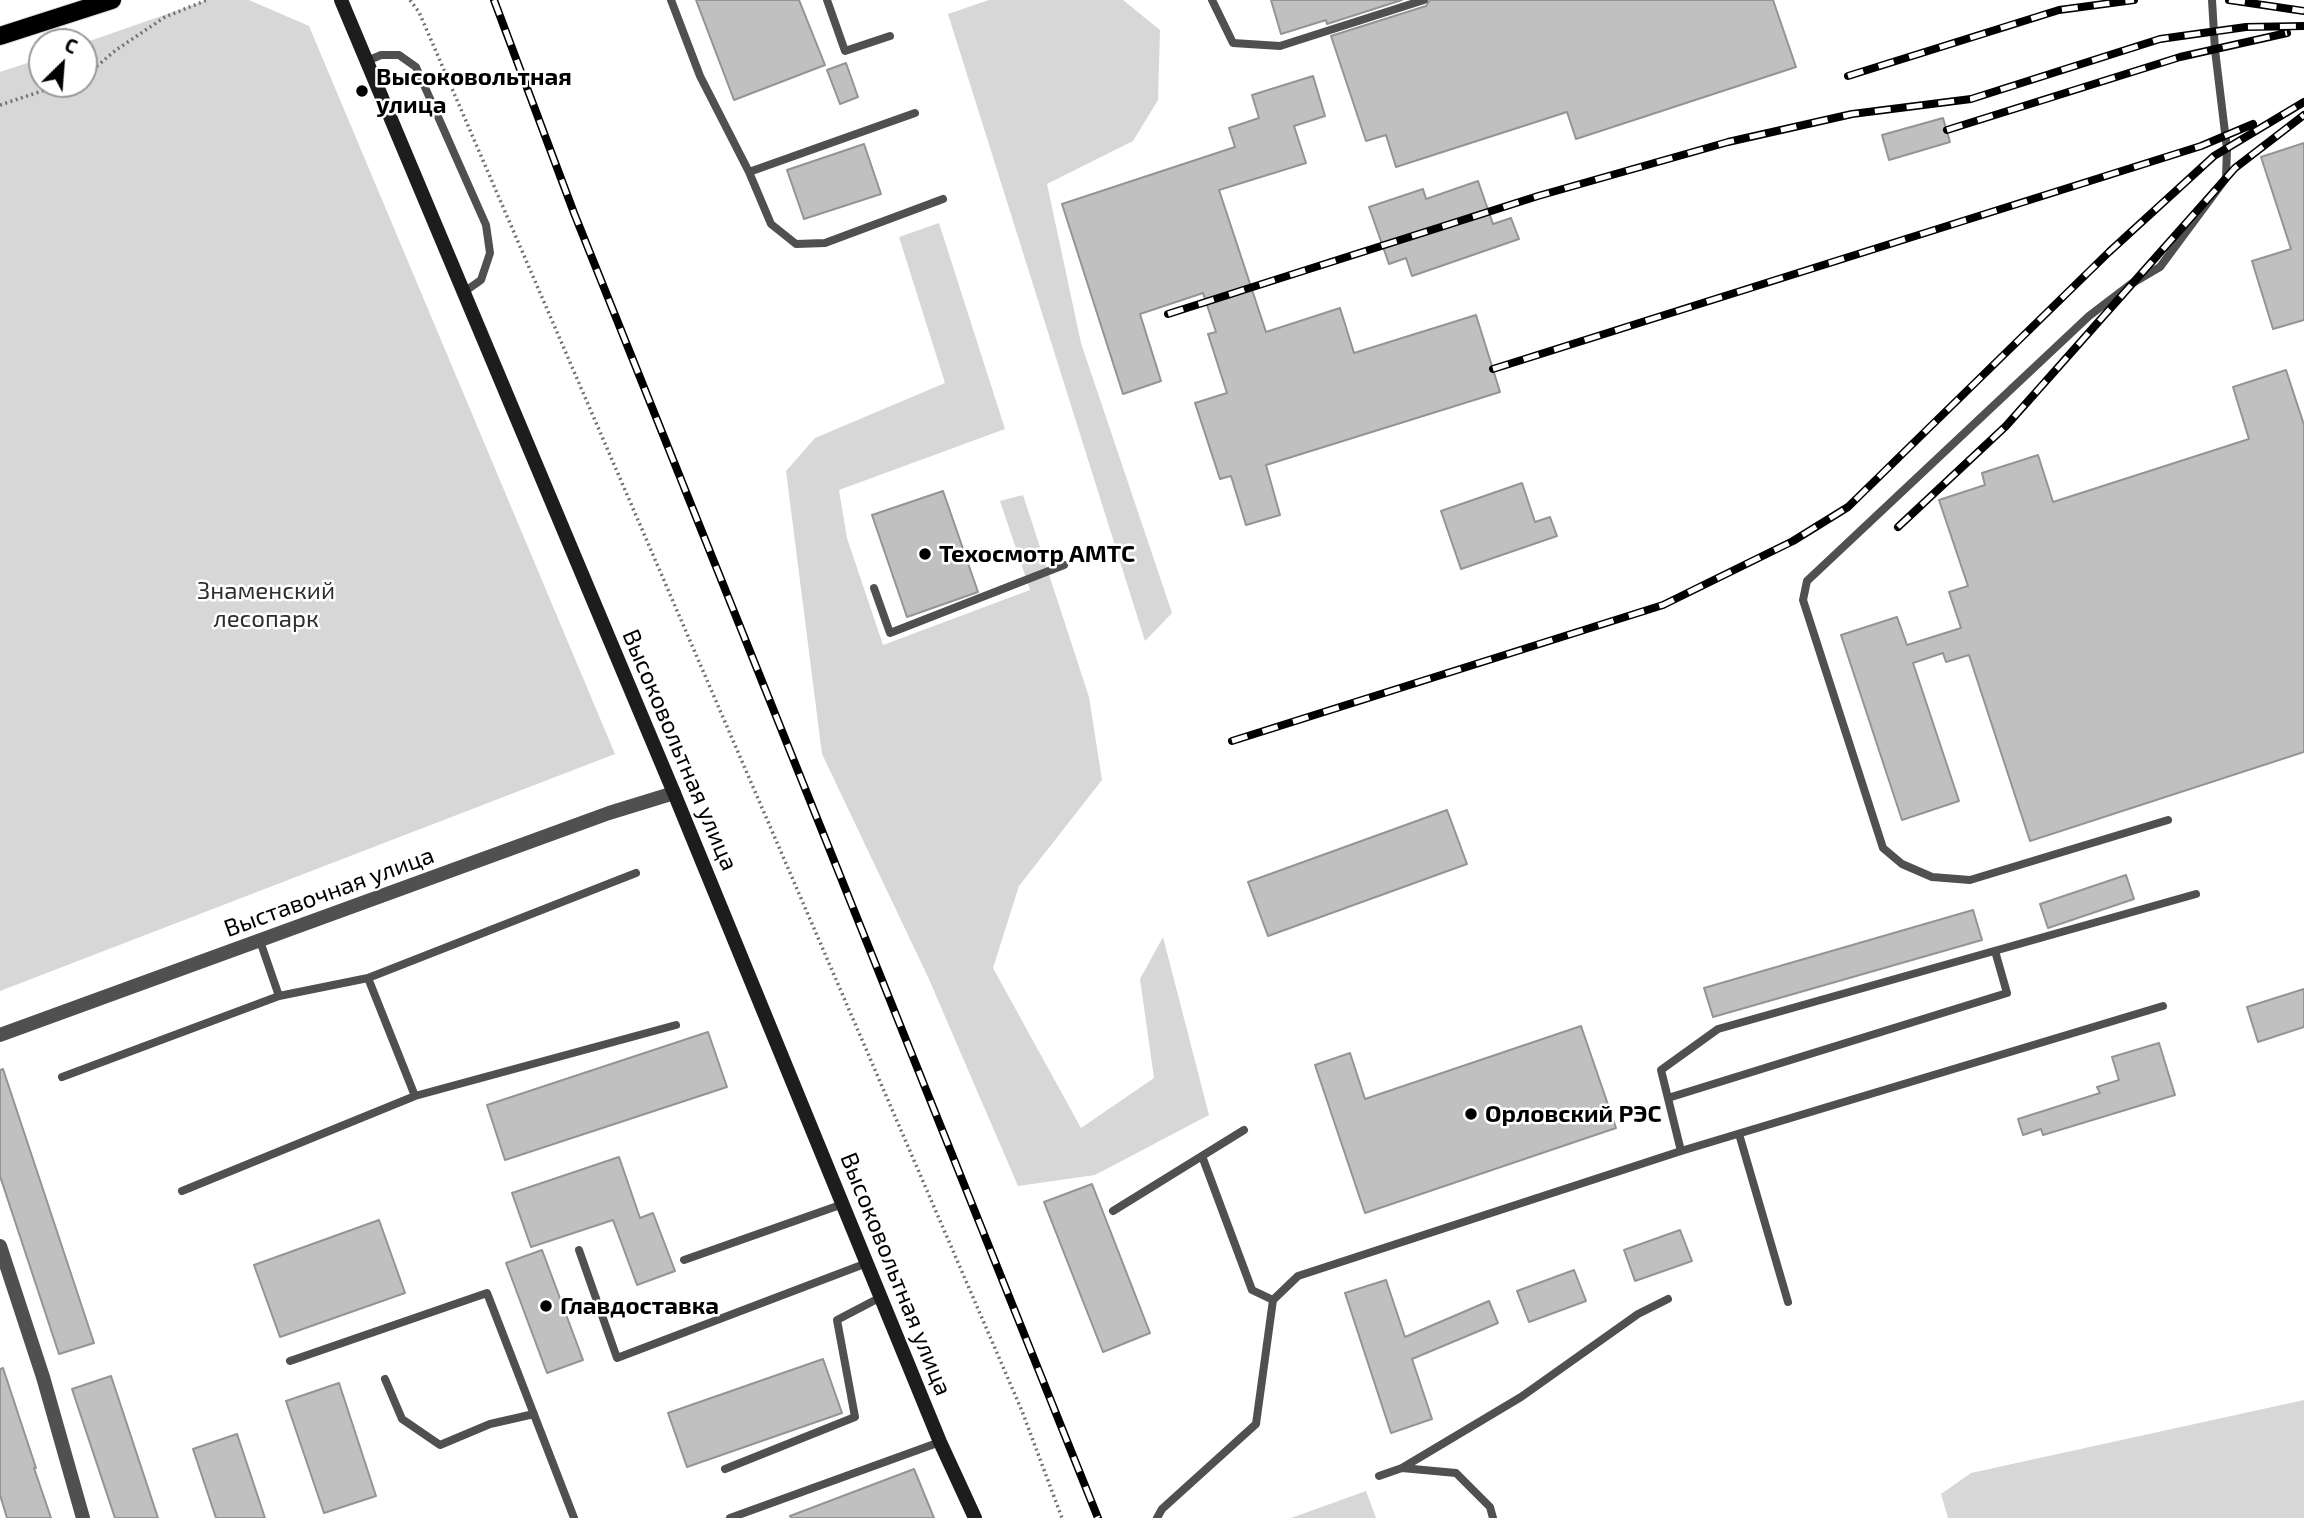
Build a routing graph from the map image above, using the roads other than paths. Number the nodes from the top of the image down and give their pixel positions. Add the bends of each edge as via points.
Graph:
1 (112, 0) edge
2 (341, 0) edge
3 (670, 0) edge
4 (827, 0) edge
5 (1212, 0) edge
6 (1424, 0) edge
7 (2212, 0) edge
8 (0, 36) edge
9 (890, 36) dead end
10 (367, 61) junction
11 (915, 113) dead end
12 (749, 172) junction
13 (943, 199) dead end
14 (464, 292) junction
15 (1064, 565) dead end
16 (874, 588) dead end
17 (674, 793) junction
18 (2168, 820) dead end
19 (636, 873) dead end
20 (2196, 894) dead end
21 (260, 941) junction
22 (1995, 951) junction
23 (368, 978) junction
24 (279, 996) junction
25 (2163, 1006) dead end
26 (676, 1026) dead end
27 (0, 1035) edge
28 (62, 1077) dead end
29 (415, 1096) junction
30 (1668, 1098) junction
31 (1244, 1130) dead end
32 (1739, 1134) junction
33 (1681, 1152) junction
34 (1202, 1156) junction
35 (182, 1191) dead end
36 (843, 1204) junction
37 (1113, 1211) dead end
38 (0, 1246) edge
39 (579, 1250) dead end
40 (684, 1260) dead end
41 (867, 1263) junction
42 (881, 1297) junction
43 (1668, 1299) dead end
44 (1273, 1300) junction
45 (1788, 1302) dead end
46 (290, 1361) dead end
47 (385, 1379) dead end
48 (534, 1414) junction
49 (940, 1442) junction
50 (1402, 1468) junction
51 (725, 1469) dead end
52 (1379, 1476) dead end
53 (83, 1518) edge
54 (574, 1518) edge
55 (730, 1518) edge
56 (975, 1518) edge
57 (1157, 1518) edge
58 (1493, 1518) edge

1 - 8 main road
2 - 10 main road, Высоковольтная улица
3 - 12 lane via 699,76
4 - 9 lane via 845,51
5 - 6 lane via 1233,43 1280,46
7 - 18 lane via 2226,178 2160,267 2088,316 1807,581 1803,600 1883,848 1902,864 1931,877 1970,880
10 - 14 main road, Высоковольтная улица
10 - 14 lane via 399,55 416,67 486,225 490,253 481,281
11 - 12 lane
12 - 13 lane via 771,224 796,244 825,243
14 - 17 main road, Высоковольтная улица
15 - 16 lane via 890,633
17 - 21 street, Выставочная улица
17 - 36 main road, Высоковольтная улица
19 - 23 lane
20 - 22 lane
21 - 24 lane
21 - 27 street, Выставочная улица
22 - 30 lane via 1718,1029 1661,1070
22 - 30 lane via 2007,993
23 - 24 lane
23 - 29 lane
24 - 28 lane
25 - 32 lane
26 - 29 lane
29 - 35 lane
30 - 33 lane
31 - 34 lane
32 - 33 lane
32 - 45 lane
33 - 44 lane via 1297,1276
34 - 37 lane
34 - 44 lane via 1252,1290
36 - 40 lane
36 - 41 main road, Высоковольтная улица
38 - 53 street
39 - 41 lane via 617,1358
41 - 42 main road, Высоковольтная улица
42 - 49 main road, Высоковольтная улица
42 - 51 lane via 837,1320 855,1417
43 - 50 lane via 1637,1314 1521,1397
44 - 57 lane via 1256,1424
46 - 48 lane via 487,1293
47 - 48 lane via 402,1419 440,1445 490,1424
48 - 54 lane
49 - 55 lane
49 - 56 main road, Высоковольтная улица
50 - 52 lane
50 - 58 lane via 1456,1473 1490,1507

